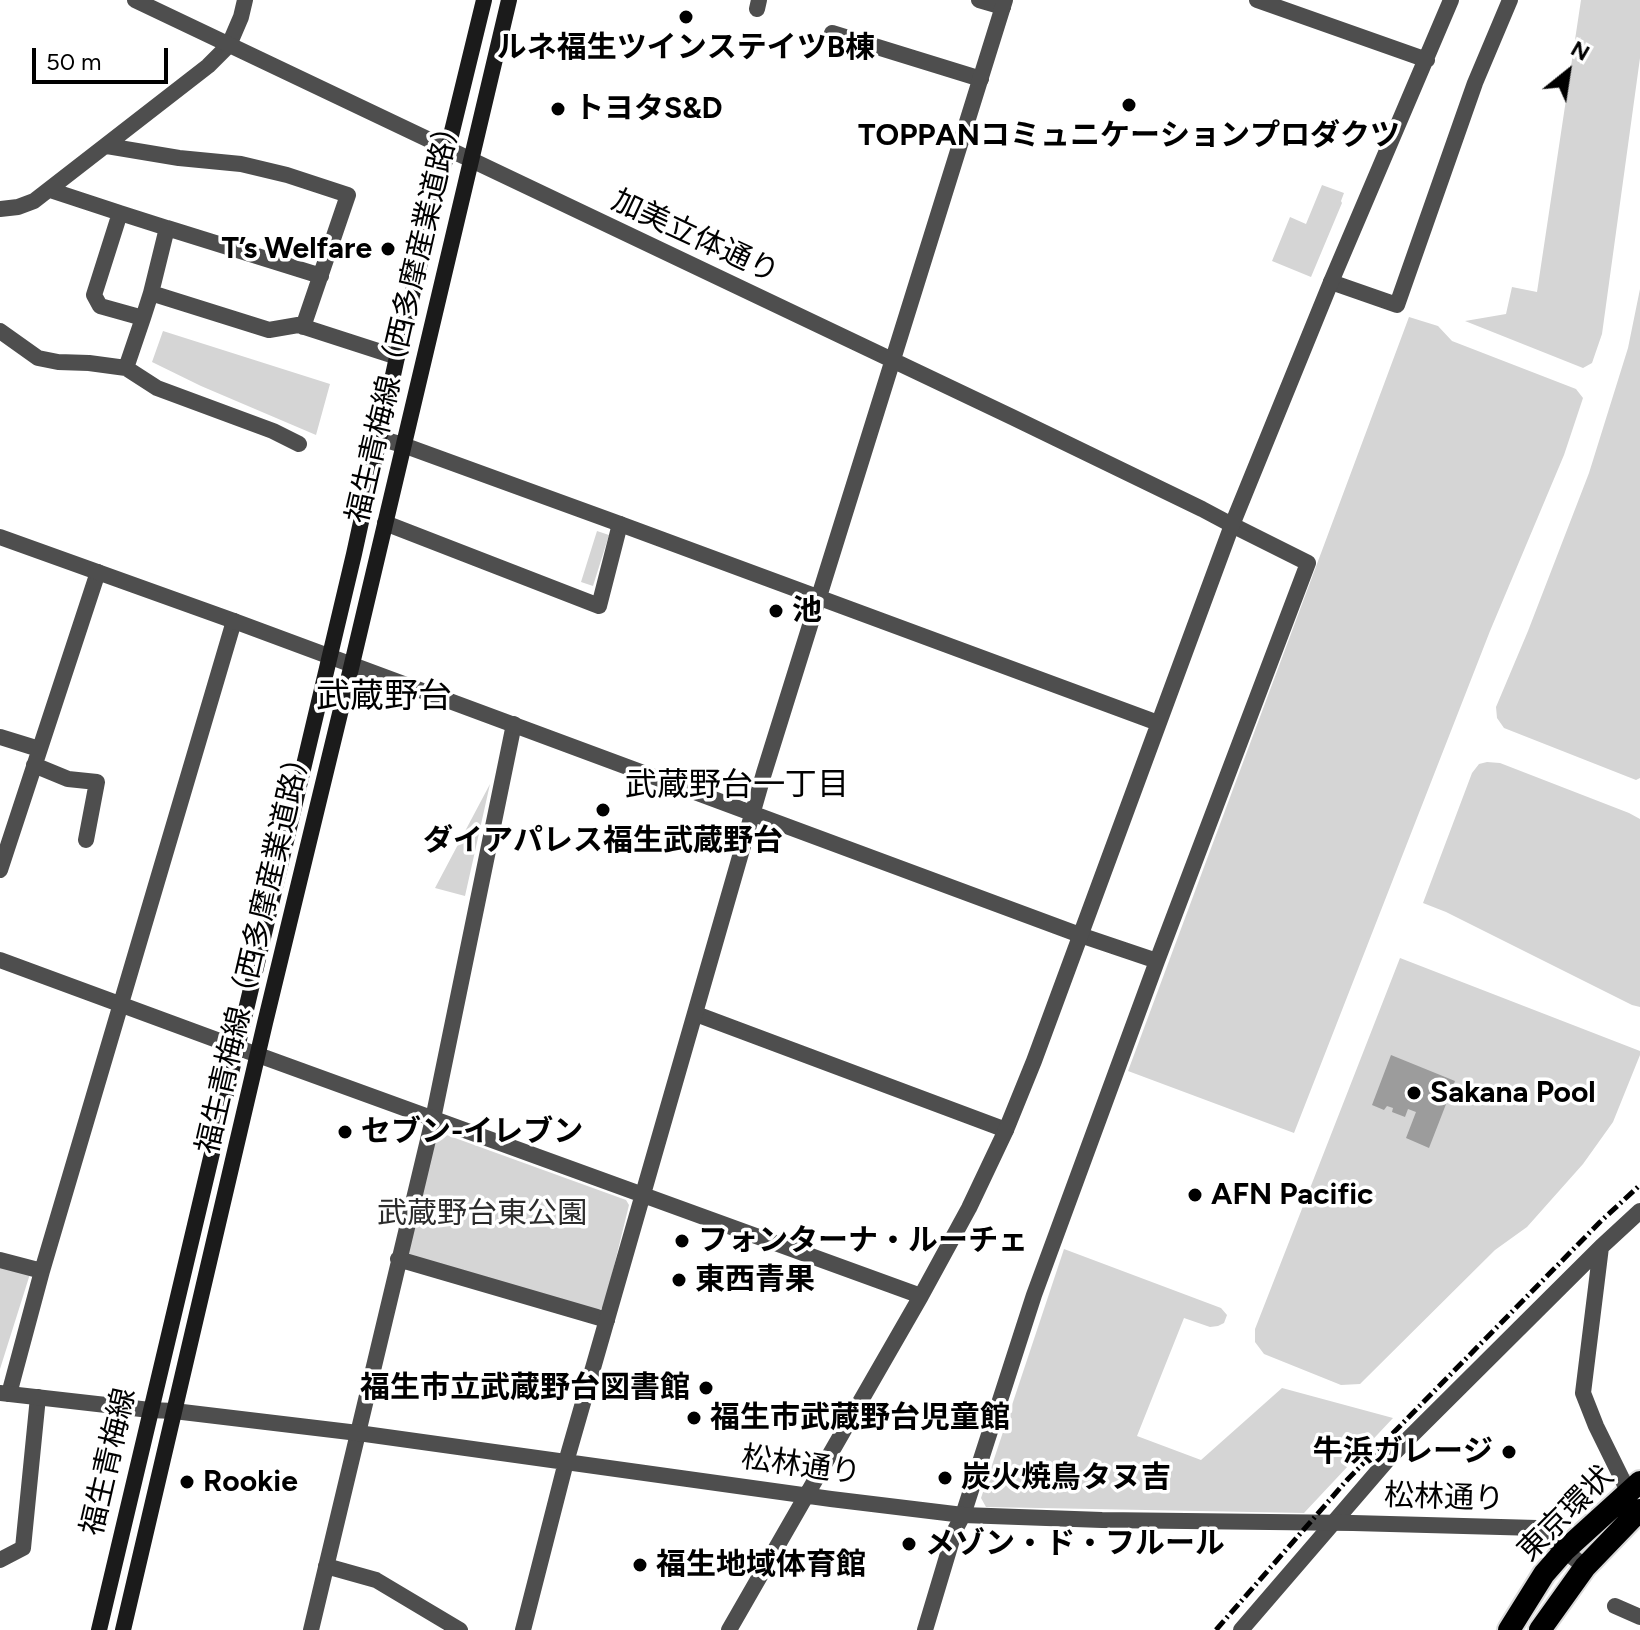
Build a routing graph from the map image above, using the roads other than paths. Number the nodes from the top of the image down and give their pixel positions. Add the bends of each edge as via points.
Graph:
1 (135, 0) edge
2 (245, 0) edge
3 (484, 0) edge
4 (509, 0) edge
5 (979, 0) edge
6 (1257, 0) edge
7 (1451, 0) edge
8 (1510, 0) edge
9 (1004, 3) edge
10 (832, 33) dead end
11 (229, 45) junction
12 (1427, 60) junction
13 (981, 79) junction
14 (107, 146) junction
15 (447, 149) junction
16 (471, 161) junction
17 (50, 190) junction
18 (0, 209) edge
19 (120, 213) junction
20 (167, 228) junction
21 (321, 276) junction
22 (1331, 282) junction
23 (151, 293) junction
24 (143, 318) junction
25 (303, 327) junction
26 (0, 331) edge
27 (397, 357) junction
28 (892, 362) junction
29 (126, 368) junction
30 (379, 438) junction
31 (299, 444) dead end
32 (403, 445) junction
33 (385, 523) junction
34 (620, 524) junction
35 (1232, 525) junction
36 (0, 537) edge
37 (98, 572) junction
38 (819, 597) junction
39 (234, 621) junction
40 (329, 657) junction
41 (352, 664) junction
42 (1158, 723) junction
43 (514, 724) junction
44 (0, 737) edge
45 (36, 757) junction
46 (752, 812) junction
47 (86, 840) dead end
48 (0, 870) edge
49 (1080, 935) junction
50 (0, 960) edge
51 (1157, 961) junction
52 (119, 1005) junction
53 (696, 1014) junction
54 (236, 1047) junction
55 (258, 1055) junction
56 (433, 1119) junction
57 (1006, 1130) junction
58 (641, 1195) junction
59 (1640, 1211) edge
60 (1601, 1247) junction
61 (398, 1259) junction
62 (0, 1260) edge
63 (42, 1271) junction
64 (921, 1296) junction
65 (174, 1308) joint
66 (607, 1320) junction
67 (5, 1393) edge
68 (38, 1397) junction
69 (150, 1410) junction
70 (174, 1411) junction
71 (358, 1433) junction
72 (566, 1462) junction
73 (1634, 1486) edge
74 (807, 1496) junction
75 (1640, 1510) edge
76 (963, 1515) junction
77 (1332, 1523) junction
78 (1565, 1550) junction
79 (0, 1560) edge
80 (326, 1566) junction
81 (1585, 1567) junction
82 (1615, 1606) dead end
83 (1257, 1611) junction
84 (1640, 1617) edge
85 (99, 1630) edge
86 (123, 1630) edge
87 (311, 1630) edge
88 (460, 1630) edge
89 (523, 1630) edge
90 (729, 1630) edge
91 (925, 1630) edge
92 (1241, 1630) edge
93 (1261, 1630) edge
94 (1509, 1630) edge
95 (1540, 1630) edge

1 - 11 street, 加美立体通り
2 - 11 street
3 - 15 main road, 福生青梅線（西多摩産業道路）
4 - 16 main road, 福生青梅線（西多摩産業道路）
5 - 9 street
6 - 12 street
7 - 12 street
8 - 22 street via 1397,305
9 - 13 street
10 - 13 street
11 - 14 street
11 - 15 street, 加美立体通り
12 - 22 street
13 - 28 street
14 - 17 street
14 - 21 street via 241,164 348,195
15 - 16 street, 加美立体通り
15 - 27 main road, 福生青梅線（西多摩産業道路）
16 - 28 street, 加美立体通り
16 - 32 main road, 福生青梅線（西多摩産業道路）
17 - 18 street via 34,201
17 - 19 street
19 - 20 street
19 - 24 street via 94,295 100,306
20 - 21 street
20 - 23 street
21 - 25 street
22 - 35 street
23 - 24 street
23 - 25 street via 269,330
24 - 29 street
25 - 27 street
26 - 29 street via 38,358
27 - 30 main road, 福生青梅線（西多摩産業道路）
28 - 35 street, 加美立体通り
28 - 38 street
29 - 31 street via 157,388
30 - 32 street
30 - 40 main road, 福生青梅線（西多摩産業道路）
32 - 33 main road, 福生青梅線（西多摩産業道路）
32 - 34 street
33 - 34 street via 599,606
33 - 41 main road, 福生青梅線（西多摩産業道路）
34 - 38 street
35 - 42 street
35 - 51 street, 加美立体通り via 1308,563
36 - 37 street
37 - 39 street
37 - 45 street
38 - 42 street
38 - 46 street
39 - 40 street
39 - 52 street
40 - 41 street
40 - 54 main road, 福生青梅線（西多摩産業道路）
41 - 43 street
41 - 55 main road, 福生青梅線（西多摩産業道路）
42 - 49 street
43 - 46 street
43 - 56 street
44 - 45 street
45 - 47 street via 68,779 97,782
45 - 48 street
46 - 49 street
46 - 53 street
49 - 51 street
49 - 57 street
50 - 52 street
51 - 76 street via 1034,1295
52 - 54 street
52 - 63 street
53 - 57 street
53 - 58 street
54 - 55 street
54 - 65 main road, 福生青梅線（西多摩産業道路）
55 - 56 street
55 - 70 main road, 福生青梅線（西多摩産業道路）
56 - 58 street
56 - 61 street
57 - 64 street
58 - 64 street
58 - 66 street
59 - 60 street
60 - 73 street via 1583,1393 1596,1426
60 - 77 street via 1390,1457
61 - 66 street
61 - 71 street
62 - 63 street
63 - 67 street
64 - 74 street
65 - 69 main road, 福生青梅線
66 - 72 street
67 - 68 street, 松林通り
68 - 69 street, 松林通り
68 - 79 street via 23,1548
69 - 70 street, 松林通り
69 - 85 main road, 福生青梅線
70 - 71 street, 松林通り
70 - 86 main road, 福生青梅線（西多摩産業道路）
71 - 72 street, 松林通り
71 - 80 street
72 - 74 street, 松林通り
72 - 89 street
73 - 78 highway, 東京環状
74 - 76 street, 松林通り
74 - 90 street
75 - 81 highway, 東京環状
76 - 77 street, 松林通り
76 - 91 street
77 - 78 street, 松林通り via 1537,1528
77 - 83 street
78 - 81 street, 松林通り
78 - 94 highway, 東京環状
80 - 87 street
80 - 88 street via 376,1580
81 - 95 highway, 東京環状
82 - 84 street
83 - 92 street
83 - 93 street

